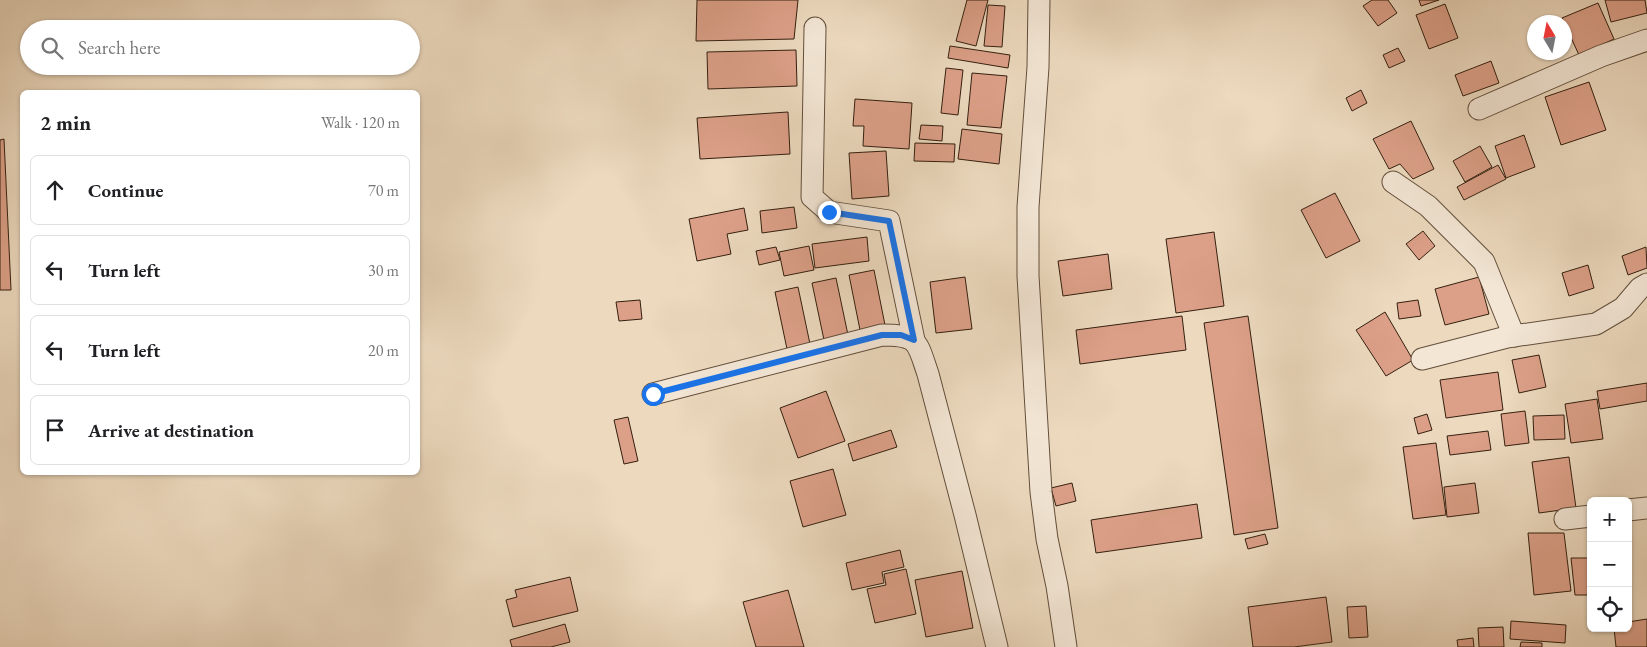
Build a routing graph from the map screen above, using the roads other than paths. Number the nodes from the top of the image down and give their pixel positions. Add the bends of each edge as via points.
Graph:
1 (1039, 0) edge
2 (815, 28) dead end
3 (1647, 40) edge
4 (1479, 109) dead end
5 (1393, 182) dead end
6 (1647, 284) edge
7 (1514, 336) junction
8 (914, 340) junction
9 (1422, 360) dead end
10 (653, 394) dead end
11 (1647, 508) edge
12 (1632, 510) edge
13 (1587, 516) edge
14 (1565, 519) dead end
15 (990, 646) edge
16 (1066, 647) edge

1 - 16 street via 1038,67 1028,207 1028,276 1041,492
2 - 8 street via 812,196 829,212 889,221
3 - 4 street via 1601,56
5 - 7 street via 1428,206 1484,262
6 - 7 street via 1623,308 1596,324
7 - 9 street
8 - 10 street via 901,335 882,335
8 - 15 street via 928,374 965,514
11 - 12 street
13 - 14 street

